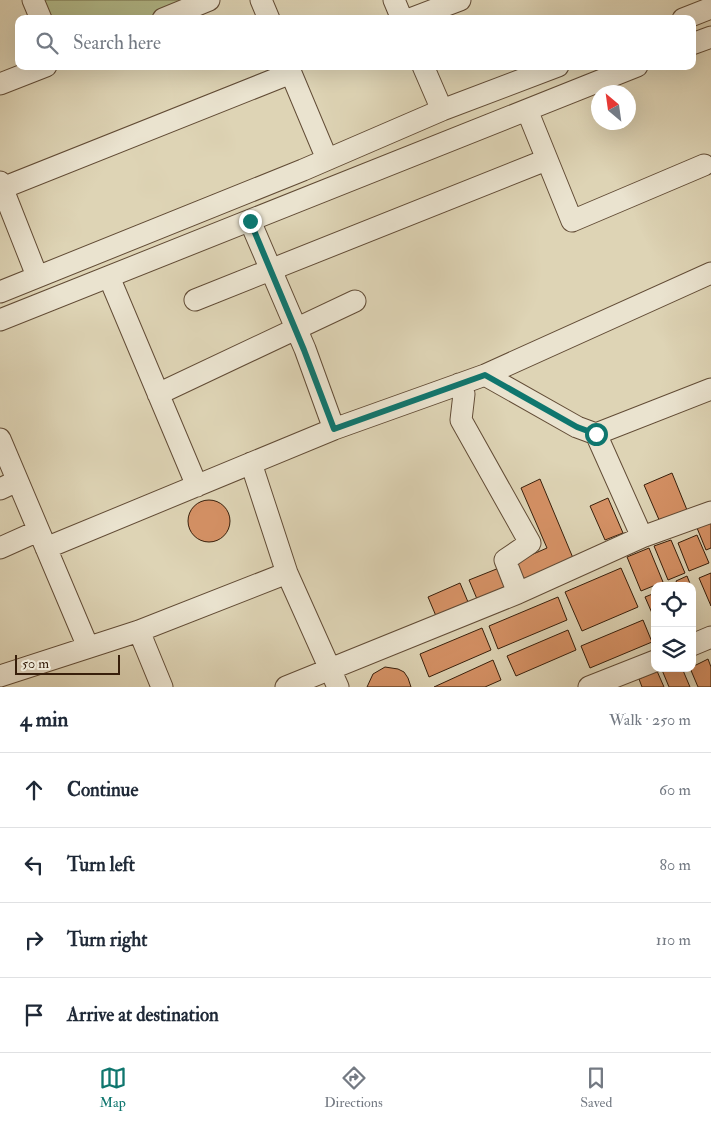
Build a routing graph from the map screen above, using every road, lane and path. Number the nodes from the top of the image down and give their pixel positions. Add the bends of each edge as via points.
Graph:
1 (33, 0) edge
2 (209, 0) edge
3 (261, 0) edge
4 (394, 0) edge
5 (460, 0) edge
6 (711, 8) edge
7 (39, 15) edge
8 (173, 15) edge
9 (267, 15) edge
10 (400, 15) edge
11 (421, 15) edge
12 (693, 15) edge
13 (711, 37) edge
14 (696, 43) edge
15 (36, 70) edge
16 (290, 70) edge
17 (425, 70) edge
18 (547, 70) edge
19 (627, 70) edge
20 (0, 84) edge
21 (442, 110) junction
22 (527, 110) junction
23 (397, 130) junction
24 (407, 158) junction
25 (327, 159) junction
26 (546, 160) junction
27 (709, 167) edge
28 (302, 170) junction
29 (1, 187) edge
30 (314, 196) junction
31 (250, 221) junction
32 (270, 270) junction
33 (711, 273) edge
34 (37, 276) junction
35 (109, 277) junction
36 (0, 292) edge
37 (195, 300) dead end
38 (355, 301) dead end
39 (0, 320) edge
40 (296, 329) junction
41 (485, 375) junction
42 (459, 384) junction
43 (711, 389) edge
44 (158, 394) junction
45 (334, 429) junction
46 (596, 434) junction
47 (0, 440) edge
48 (251, 463) junction
49 (9, 485) edge
50 (197, 486) junction
51 (711, 512) edge
52 (642, 537) junction
53 (42, 540) junction
54 (0, 548) edge
55 (288, 573) junction
56 (518, 592) junction
57 (139, 630) junction
58 (711, 637) edge
59 (696, 643) edge
60 (88, 647) junction
61 (651, 662) edge
62 (0, 676) edge
63 (335, 678) edge
64 (162, 687) edge
65 (286, 687) edge
66 (589, 687) edge

1 - 7 street
2 - 8 street
3 - 9 street
4 - 10 street
5 - 11 street
6 - 12 street
13 - 14 street
15 - 20 street
16 - 25 street
16 - 29 street
17 - 21 street
18 - 21 street
19 - 22 street
21 - 23 street
22 - 24 street
22 - 26 street
23 - 24 street
23 - 25 street
24 - 30 street
25 - 28 street
26 - 27 street via 572,221
26 - 32 street
28 - 30 street
28 - 34 street
29 - 34 street
30 - 31 street
31 - 32 street
31 - 35 street
32 - 37 street
32 - 40 street
33 - 41 street
34 - 36 street
35 - 39 street
35 - 44 street
38 - 40 street
40 - 44 street
40 - 45 street
41 - 42 street
41 - 46 street via 577,427
42 - 45 street
42 - 56 street via 464,394 461,420 530,543 505,560
43 - 46 street
44 - 50 street
45 - 48 street
46 - 52 street
47 - 49 street
48 - 50 street
48 - 55 street
49 - 53 street
50 - 53 street
51 - 52 street
52 - 56 street
53 - 54 street
53 - 60 street
55 - 57 street
55 - 63 street
56 - 63 street
57 - 60 street
57 - 64 street
58 - 59 street
60 - 62 street
61 - 66 street
63 - 65 street

